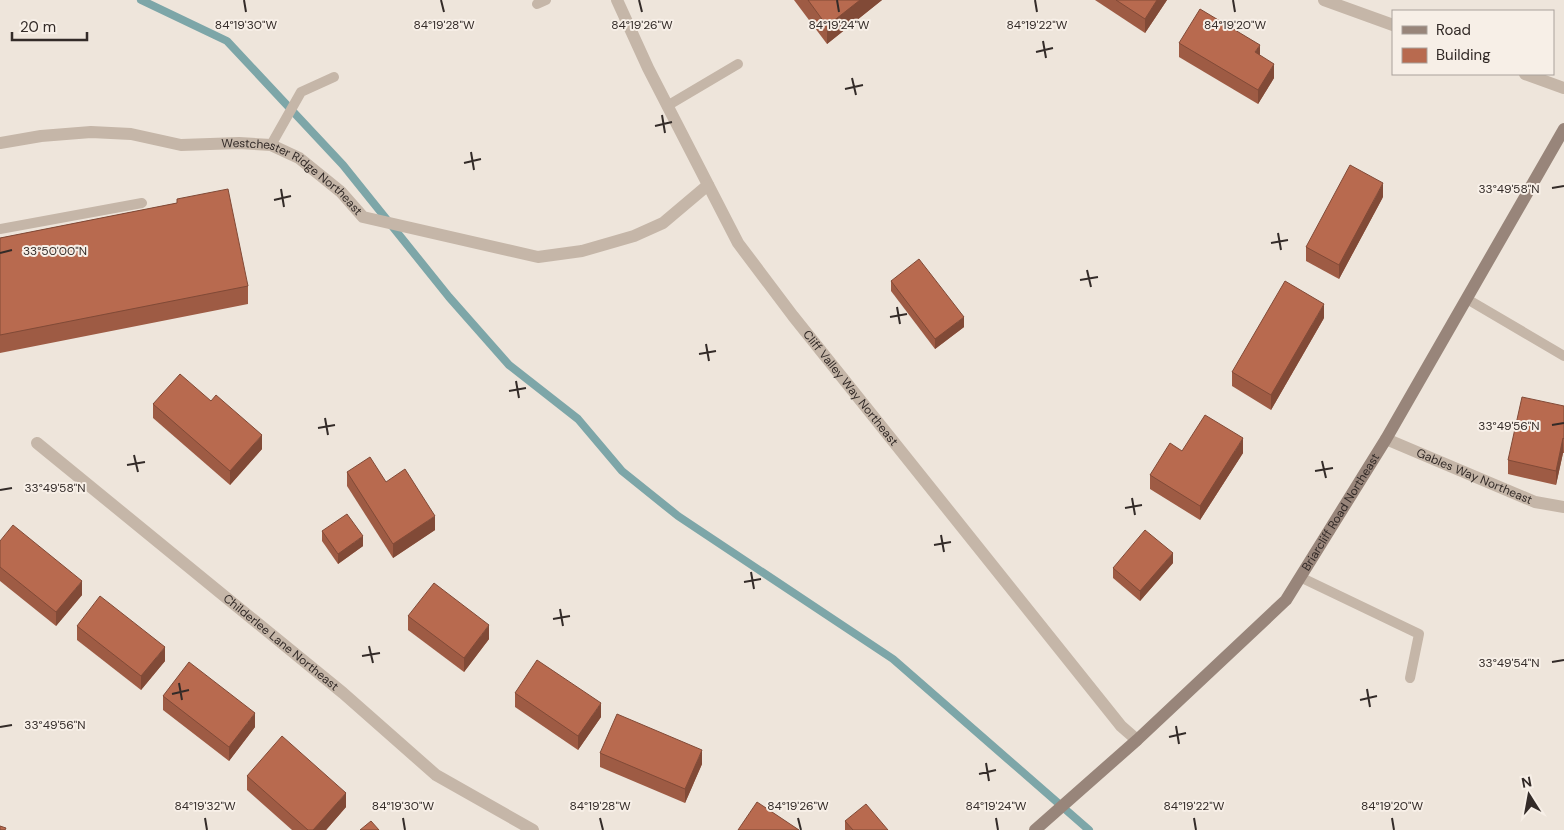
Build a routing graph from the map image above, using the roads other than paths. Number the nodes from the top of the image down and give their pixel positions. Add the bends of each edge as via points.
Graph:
1 (617, 0) edge
2 (1324, 0) edge
3 (1392, 25) edge
4 (738, 64) dead end
5 (1528, 75) edge
6 (334, 77) dead end
7 (1564, 88) edge
8 (667, 106) junction
9 (1564, 129) edge
10 (0, 143) edge
11 (271, 145) junction
12 (708, 185) junction
13 (142, 203) dead end
14 (0, 229) edge
15 (1467, 299) junction
16 (1564, 356) edge
17 (1386, 439) junction
18 (37, 443) dead end
19 (1564, 507) edge
20 (1300, 577) junction
21 (1410, 678) dead end
22 (1137, 740) junction
23 (533, 830) edge
24 (1035, 830) edge

1 - 8 street, Cliff Valley Way Northeast
2 - 3 street
4 - 8 lane
5 - 7 street
6 - 11 lane via 301,92
8 - 12 street, Cliff Valley Way Northeast
9 - 15 main road, Briarcliff Road Northeast
10 - 11 street, Westchester Ridge Northeast via 91,132 131,134 181,145
11 - 12 street, Westchester Ridge Northeast via 299,158 341,192 363,218 538,257 582,251 642,232 663,223
12 - 22 street, Cliff Valley Way Northeast via 738,243 788,309 1121,726
13 - 14 lane
15 - 16 lane
15 - 17 main road, Briarcliff Road Northeast
17 - 19 street, Gables Way Northeast via 1535,502
17 - 20 main road, Briarcliff Road Northeast
18 - 23 street, Childerlee Lane Northeast via 343,693 436,775
20 - 21 lane via 1419,634
20 - 22 main road, Briarcliff Road Northeast via 1286,600
22 - 24 main road, Briarcliff Road Northeast

